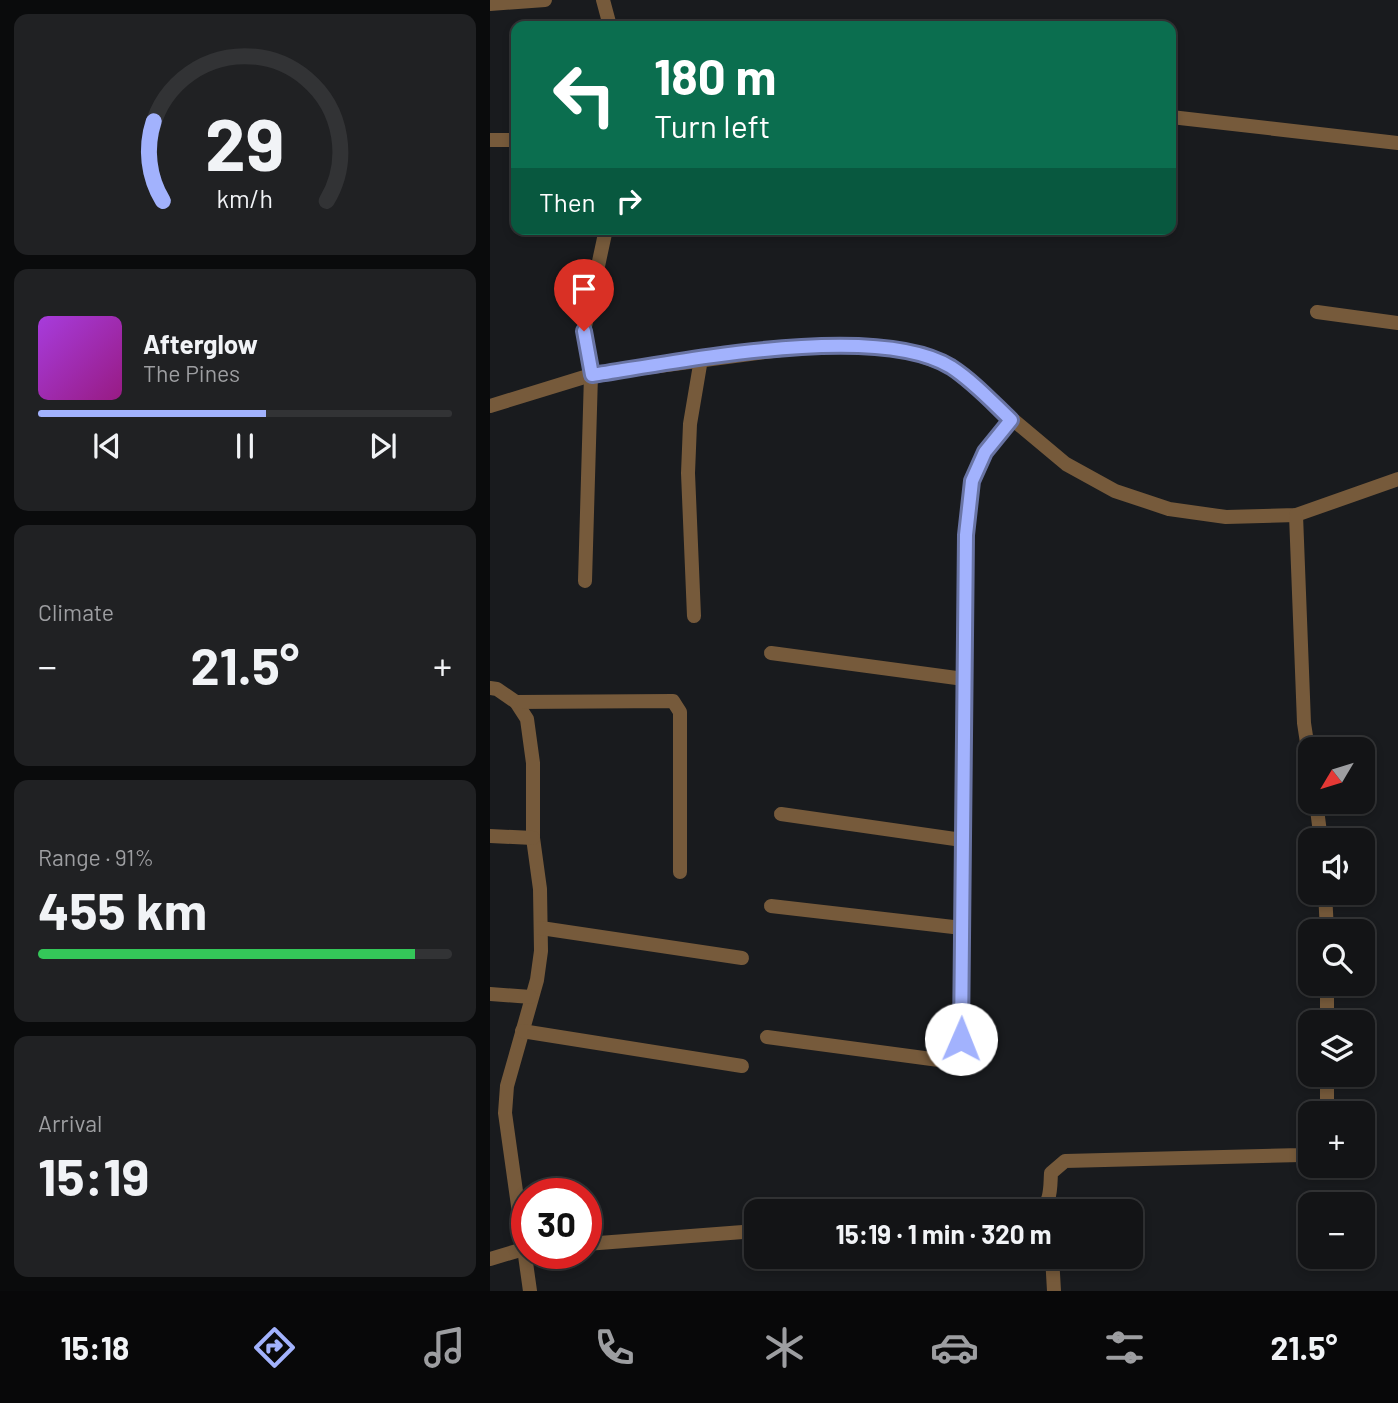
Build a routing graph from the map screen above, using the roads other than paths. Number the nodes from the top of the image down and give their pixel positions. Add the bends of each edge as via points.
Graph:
1 (545, 0) edge
2 (603, 0) edge
3 (490, 4) edge
4 (609, 21) edge
5 (1176, 118) edge
6 (490, 140) edge
7 (511, 140) edge
8 (1398, 143) edge
9 (605, 235) edge
10 (1317, 312) dead end
11 (1398, 323) edge
12 (701, 359) junction
13 (592, 375) junction
14 (490, 406) edge
15 (1011, 420) junction
16 (1398, 479) edge
17 (1296, 515) junction
18 (584, 581) dead end
19 (694, 616) dead end
20 (771, 653) dead end
21 (964, 678) junction
22 (490, 688) edge
23 (516, 702) junction
24 (1306, 737) edge
25 (782, 814) dead end
26 (490, 836) edge
27 (533, 838) junction
28 (962, 840) junction
29 (680, 872) dead end
30 (771, 906) dead end
31 (541, 928) junction
32 (962, 928) junction
33 (742, 958) dead end
34 (490, 994) edge
35 (531, 997) junction
36 (522, 1031) junction
37 (767, 1037) dead end
38 (742, 1066) dead end
39 (1298, 1154) edge
40 (515, 1178) edge
41 (1050, 1199) edge
42 (744, 1232) edge
43 (602, 1243) edge
44 (511, 1252) edge
45 (490, 1259) edge
46 (527, 1269) edge
47 (1053, 1269) edge
48 (530, 1291) edge
49 (1054, 1291) edge

1 - 3 street
2 - 4 street
5 - 8 street
6 - 7 street
9 - 13 street via 584,331
10 - 11 street
12 - 13 street
12 - 15 street via 809,347 907,351 949,366
12 - 19 street via 688,473
13 - 14 street
13 - 18 street
15 - 17 street via 1066,464 1115,491 1158,505 1226,517
15 - 21 street via 985,452 972,481 966,535
16 - 17 street
17 - 24 street
20 - 21 street
21 - 28 street
22 - 23 street
23 - 27 street via 527,719 533,764
23 - 29 street via 673,701 680,712
25 - 28 street
26 - 27 street
27 - 31 street
28 - 32 street
30 - 32 street
31 - 33 street
31 - 35 street
32 - 37 street via 961,1039 953,1052 939,1060
34 - 35 street
35 - 36 street
36 - 38 street
36 - 40 street via 507,1086 505,1113
39 - 41 street via 1065,1161 1051,1173
42 - 43 street
44 - 45 street
46 - 48 street
47 - 49 street

